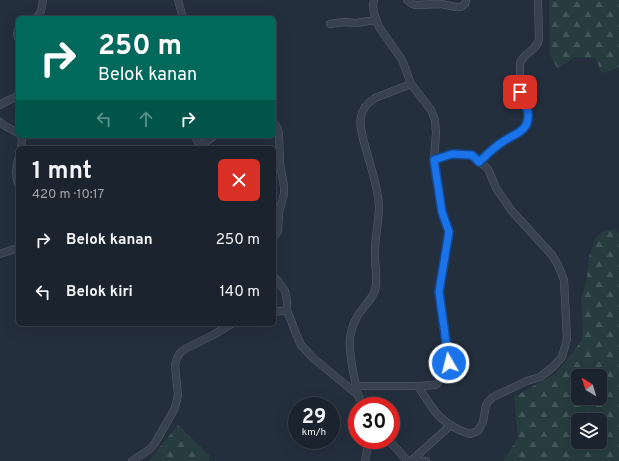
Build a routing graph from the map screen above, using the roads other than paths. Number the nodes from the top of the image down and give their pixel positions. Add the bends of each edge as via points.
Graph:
1 (43, 0) edge
2 (178, 0) edge
3 (374, 0) edge
4 (407, 0) edge
5 (466, 0) edge
6 (538, 0) edge
7 (39, 16) edge
8 (182, 16) edge
9 (376, 20) junction
10 (330, 24) dead end
11 (411, 84) junction
12 (16, 97) edge
13 (0, 106) edge
14 (0, 122) edge
15 (276, 126) edge
16 (16, 132) edge
17 (212, 138) edge
18 (202, 146) edge
19 (434, 160) junction
20 (479, 162) junction
21 (276, 234) edge
22 (16, 249) edge
23 (0, 254) edge
24 (276, 279) edge
25 (288, 310) junction
26 (276, 312) edge
27 (228, 326) edge
28 (356, 386) junction
29 (418, 386) junction
30 (358, 395) joint
31 (451, 425) junction
32 (367, 449) edge
33 (397, 449) edge
34 (412, 460) edge
35 (132, 461) edge
36 (365, 461) edge
37 (426, 461) edge

1 - 7 street
2 - 8 street
3 - 9 street
4 - 5 street via 415,5 441,4 456,7 461,7
6 - 20 street via 538,43 520,62 520,92 528,114 526,125 517,135 501,143
9 - 10 street
9 - 11 street via 402,60
11 - 19 street via 433,114 436,134
11 - 28 street via 375,98 364,108 361,115 360,122 379,206 374,257 375,290 358,315 349,339
12 - 13 street
14 - 16 street
15 - 21 street via 279,134 284,194
17 - 18 street
19 - 20 street via 452,154 472,155
19 - 29 street via 442,212 449,232 439,292 449,363 444,375 436,384
20 - 31 street via 488,169 496,188 511,210 558,265 564,280 567,339 562,357 554,367 540,377 493,397 488,402 478,431 470,434
22 - 23 street
24 - 25 street via 285,292
25 - 26 street
25 - 30 street via 301,345
27 - 35 street via 180,353 175,365 178,395 174,410 155,443
28 - 29 street
28 - 30 street
29 - 31 street via 434,410
31 - 34 street
32 - 36 street
33 - 34 street via 407,460
34 - 37 street

